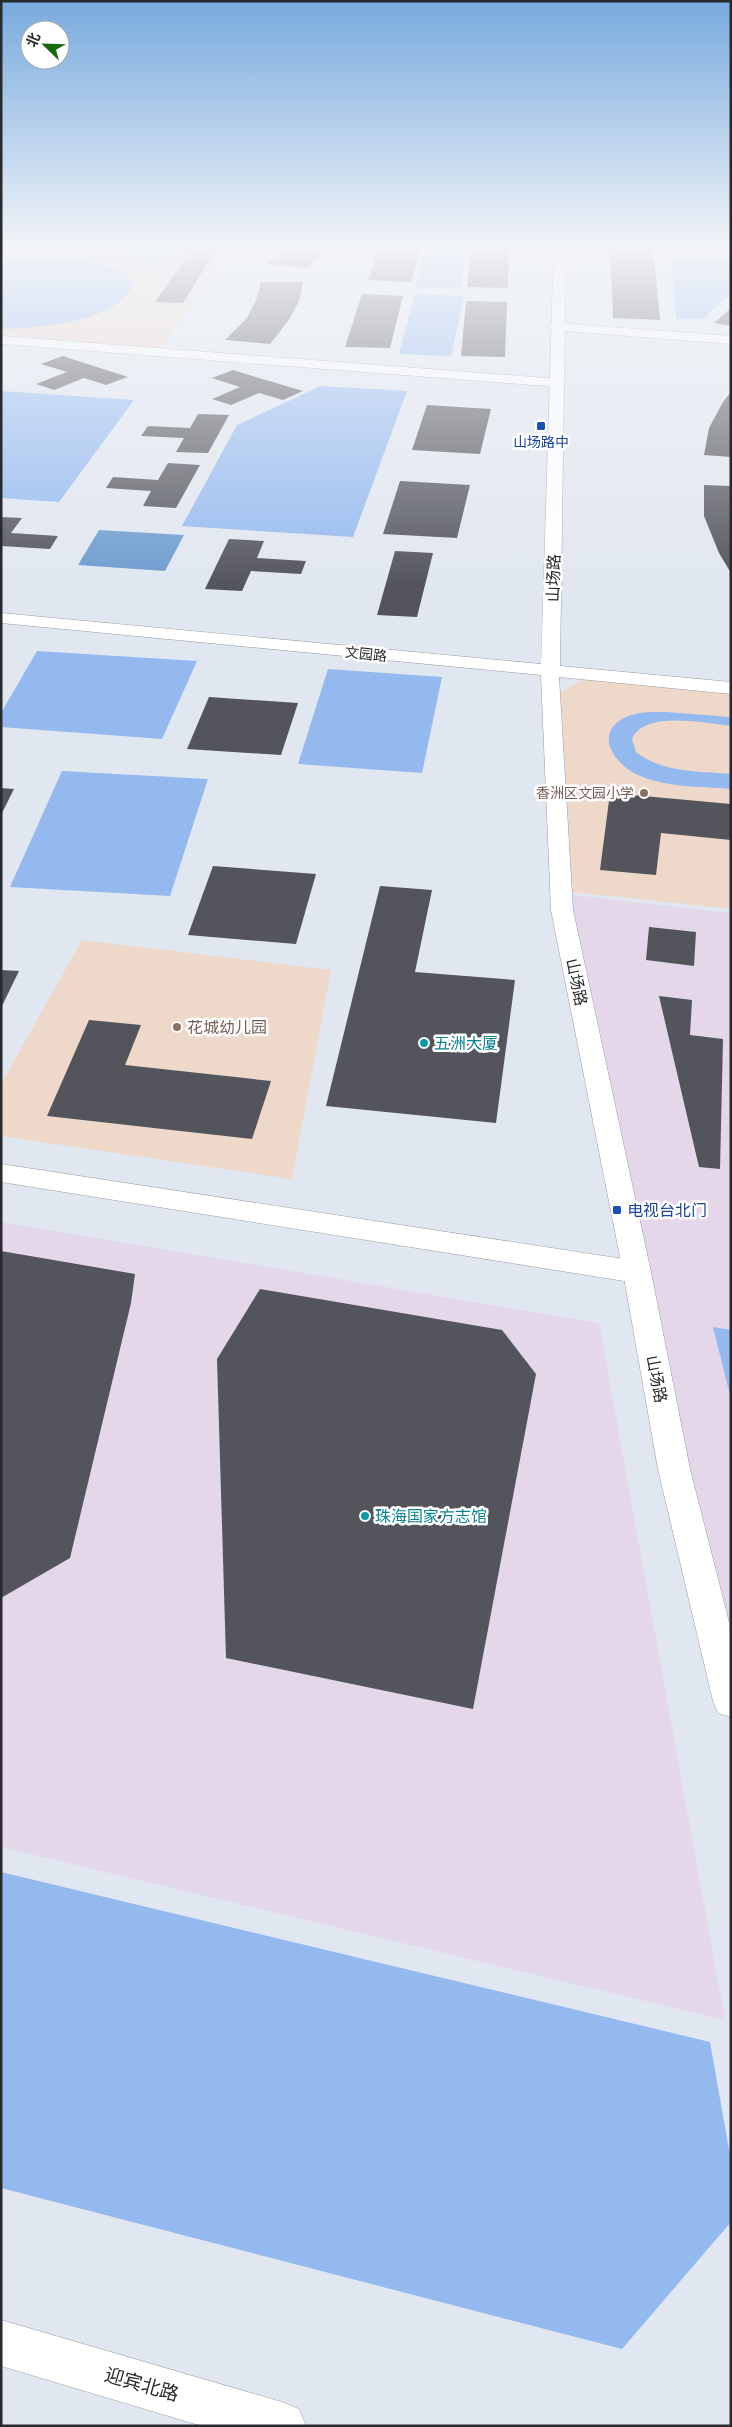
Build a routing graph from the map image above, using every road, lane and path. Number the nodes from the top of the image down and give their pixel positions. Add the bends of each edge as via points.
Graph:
1 (277, 361) edge
2 (558, 361) edge
3 (559, 383) junction
4 (1, 618) edge
5 (550, 673) junction
6 (731, 688) edge
7 (1, 1173) edge
8 (637, 1272) junction
9 (731, 1701) edge
10 (1, 2343) edge
11 (282, 2426) edge

1 - 3 street
2 - 3 street, 山场路
3 - 5 street, 山场路
4 - 5 street, 文园路
5 - 6 street, 文园路
5 - 8 street, 山场路 via 562,910
7 - 8 street
8 - 9 street, 山场路 via 674,1469
10 - 11 street, 迎宾北路

